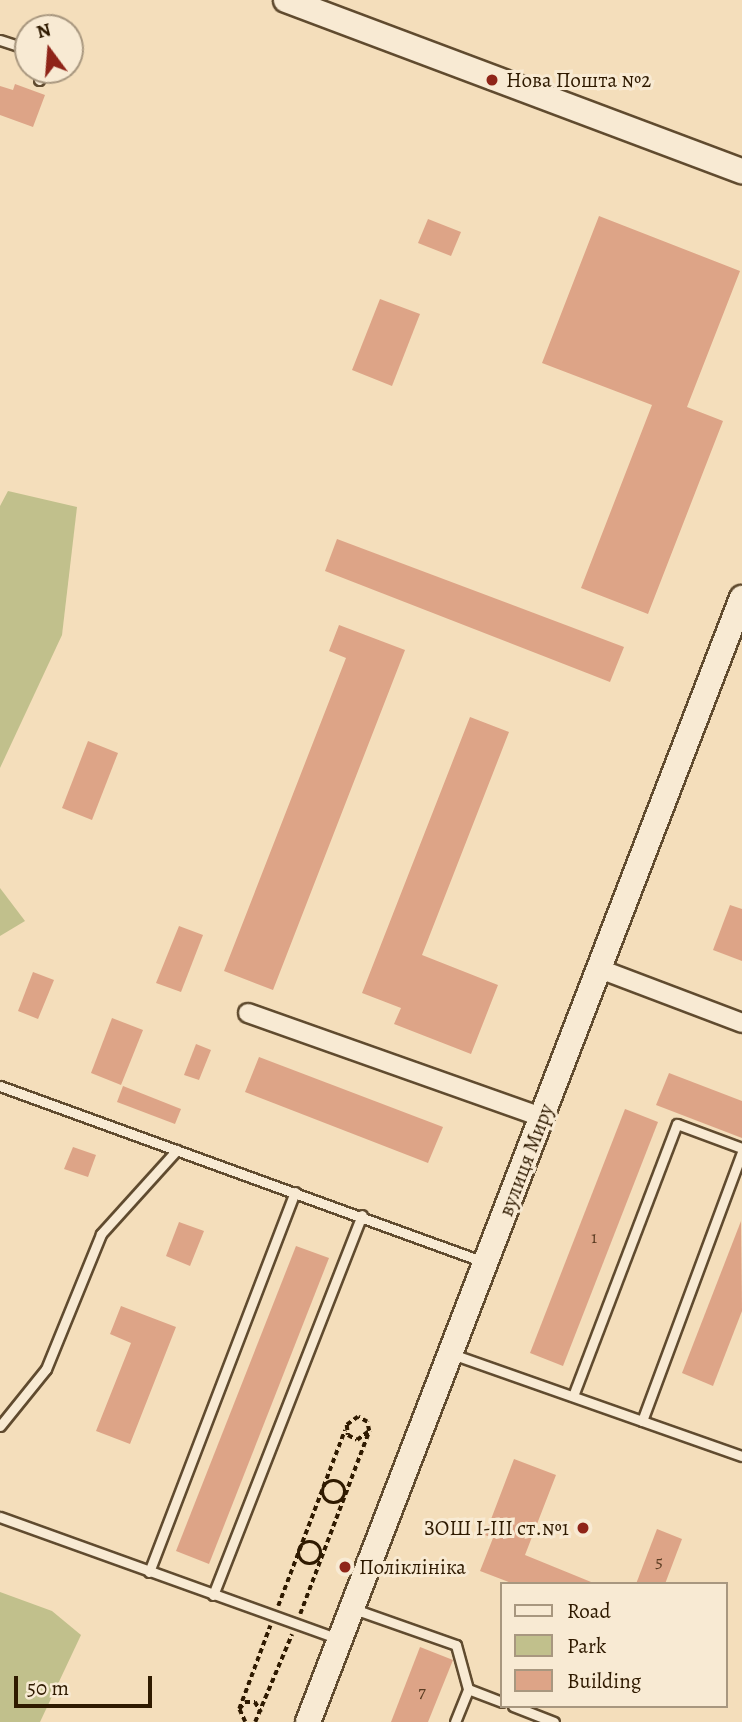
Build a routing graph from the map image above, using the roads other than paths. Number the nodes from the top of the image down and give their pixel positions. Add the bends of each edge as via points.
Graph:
1 (286, 0) edge
2 (742, 172) edge
3 (742, 598) edge
4 (600, 969) junction
5 (248, 1013) dead end
6 (742, 1023) edge
7 (0, 1086) edge
8 (542, 1117) junction
9 (177, 1150) junction
10 (742, 1150) edge
11 (295, 1192) junction
12 (362, 1215) junction
13 (486, 1263) junction
14 (451, 1353) junction
15 (573, 1396) junction
16 (642, 1421) junction
17 (0, 1426) edge
18 (742, 1456) edge
19 (0, 1517) edge
20 (149, 1572) junction
21 (213, 1595) junction
22 (352, 1608) junction
23 (340, 1640) junction
24 (468, 1689) junction
25 (500, 1701) edge
26 (516, 1708) edge
27 (532, 1718) edge
28 (308, 1722) edge
29 (455, 1722) edge
30 (554, 1722) edge

1 - 2 main road
3 - 4 main road, вулиця Миру
4 - 6 street
4 - 8 main road, вулиця Миру
5 - 8 street
7 - 9 lane
8 - 13 main road, вулиця Миру
9 - 11 lane
9 - 17 lane via 102,1234 46,1369
10 - 15 lane via 677,1124
10 - 16 lane
11 - 12 lane
11 - 20 lane
12 - 13 lane
12 - 21 lane
13 - 14 main road, вулиця Миру
14 - 15 lane
14 - 22 main road, вулиця Миру
15 - 16 lane
16 - 18 lane
19 - 20 lane
20 - 21 lane
21 - 23 lane
22 - 23 main road, вулиця Миру
22 - 24 lane via 456,1645
23 - 28 main road, вулиця Миру
24 - 25 lane
24 - 29 lane
26 - 27 lane
27 - 30 lane

